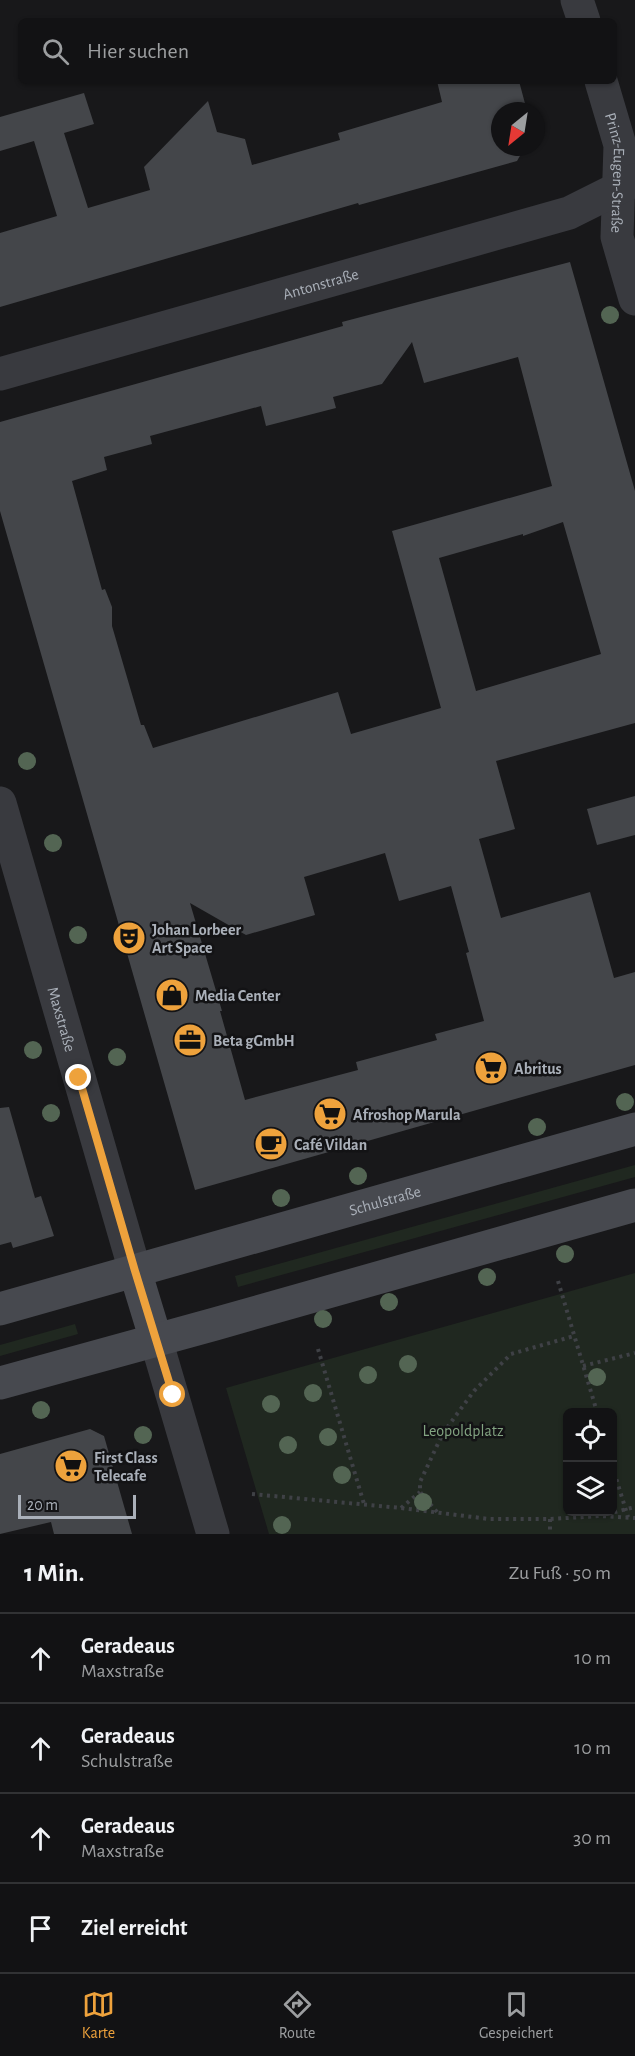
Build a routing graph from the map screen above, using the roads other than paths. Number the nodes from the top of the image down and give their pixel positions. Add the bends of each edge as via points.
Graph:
1 (577, 0) edge
2 (583, 18) edge
3 (602, 84) edge
4 (627, 184) edge
5 (635, 299) edge
6 (0, 374) edge
7 (0, 803) edge
8 (635, 1129) edge
9 (635, 1205) edge
10 (135, 1271) junction
11 (0, 1309) edge
12 (156, 1340) junction
13 (0, 1383) edge
14 (213, 1534) edge

1 - 2 street
3 - 4 street, Prinz-Eugen-Straße
4 - 5 street, Prinz-Eugen-Straße via 617,237
4 - 6 street, Antonstraße via 569,213
7 - 10 street, Maxstraße
8 - 10 main road, Schulstraße
9 - 12 main road
10 - 11 main road, Schulstraße
10 - 12 main road
12 - 13 main road
12 - 14 street

